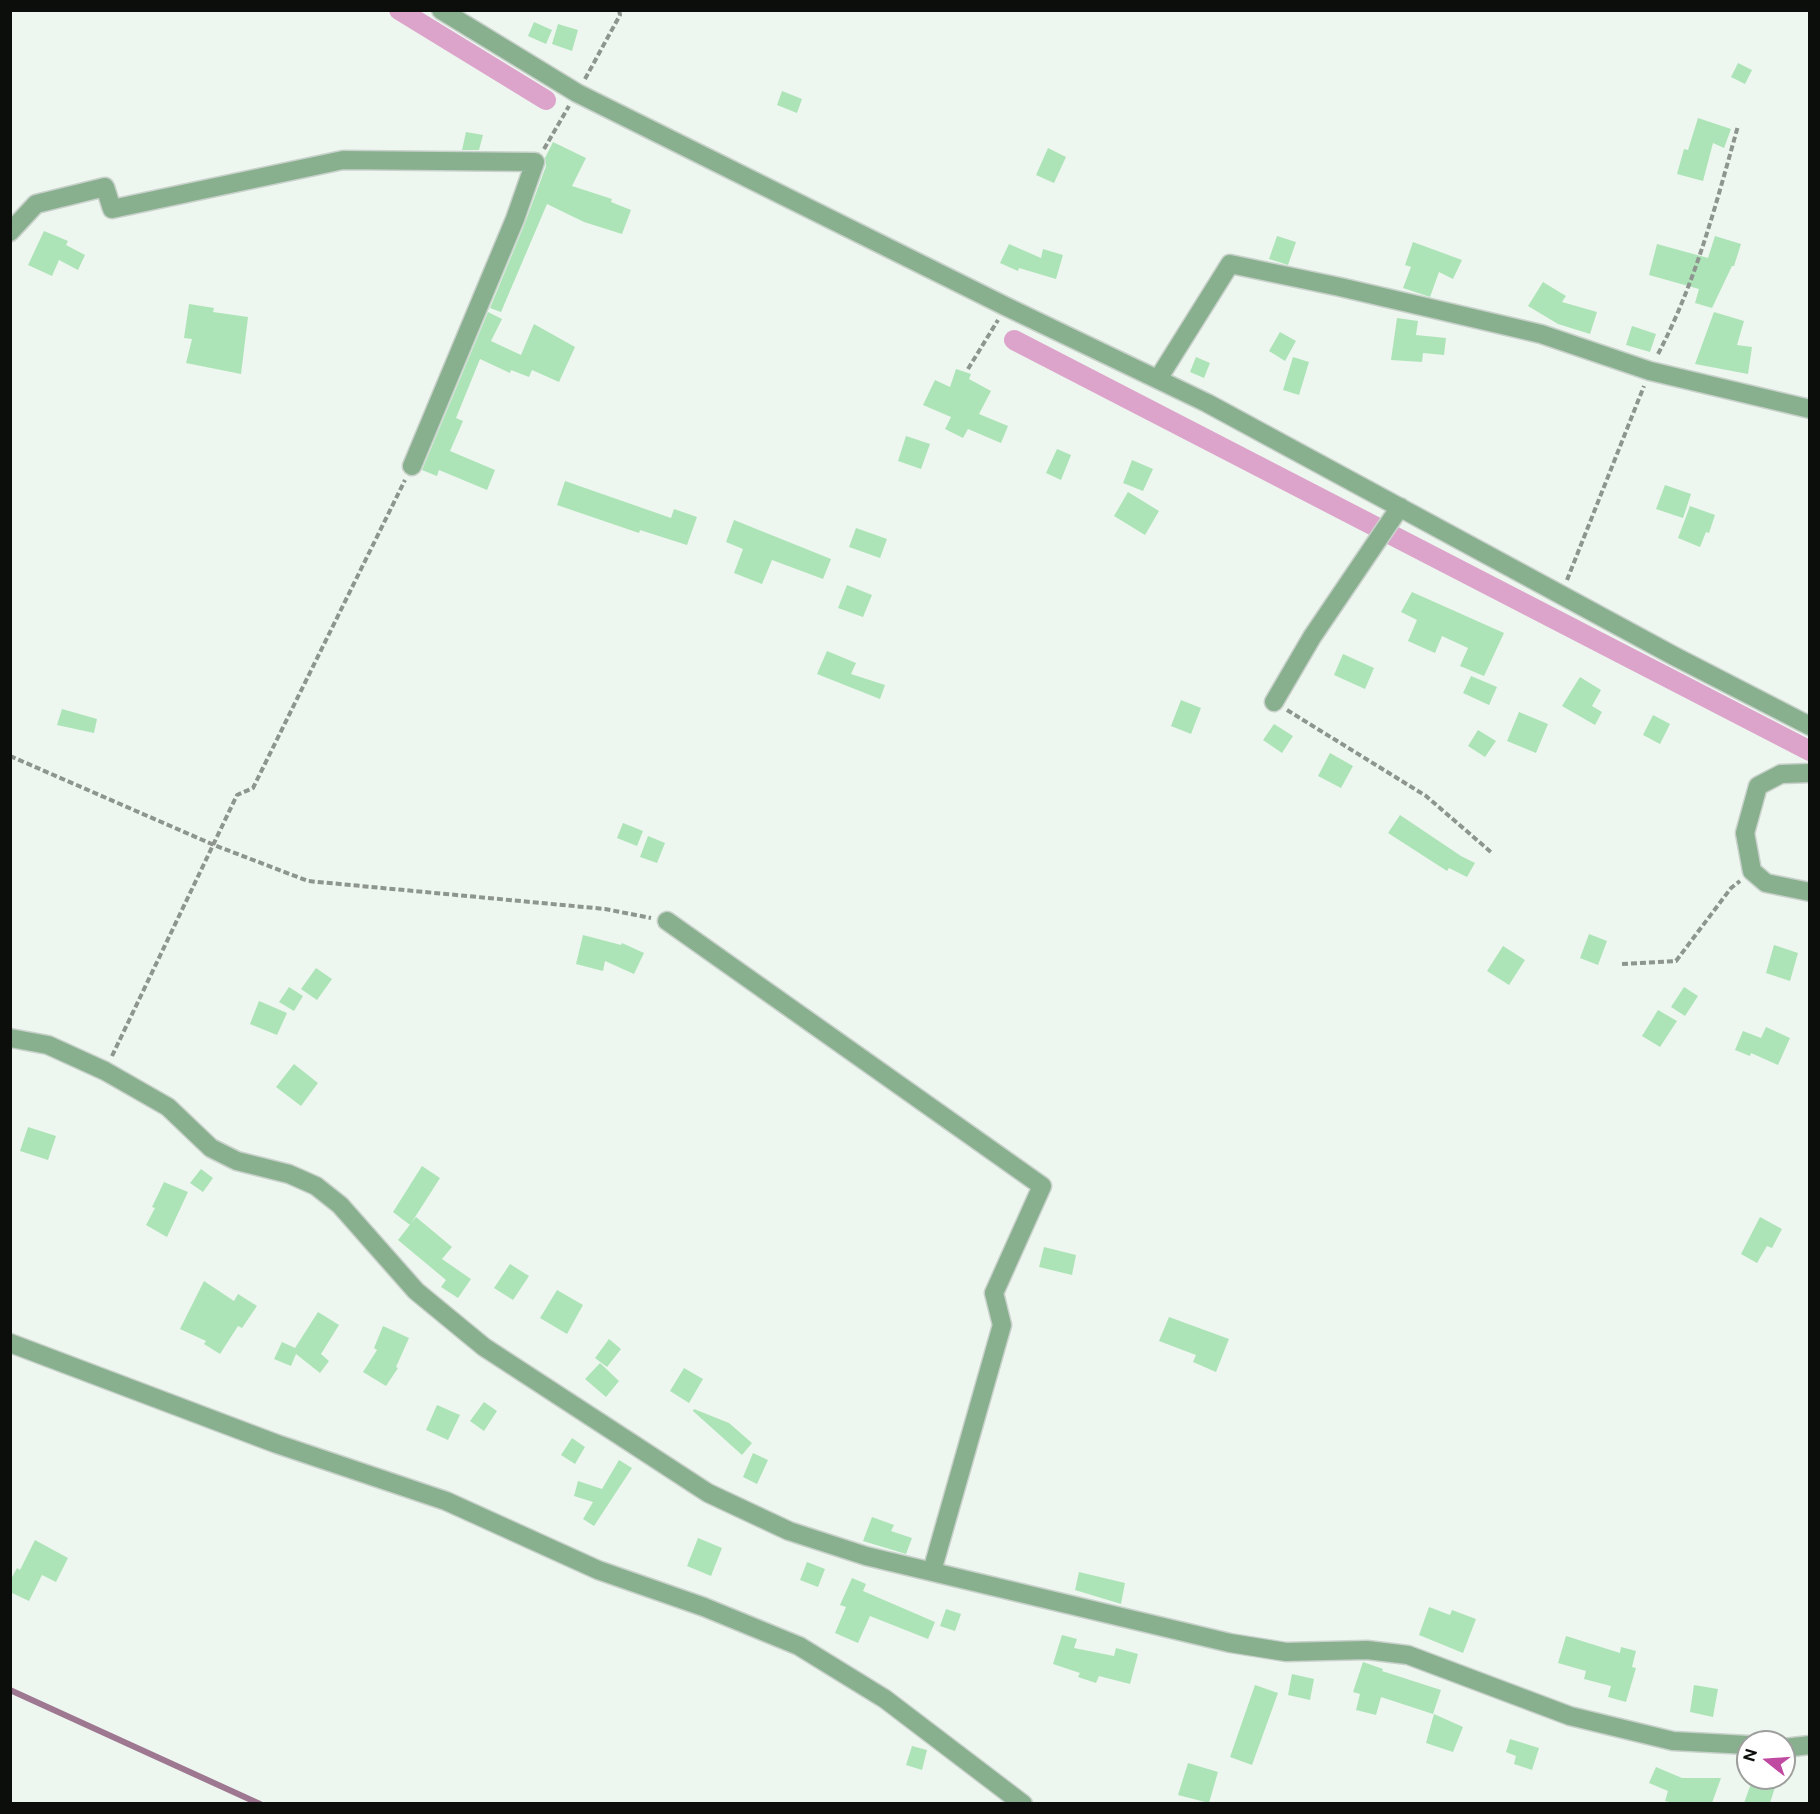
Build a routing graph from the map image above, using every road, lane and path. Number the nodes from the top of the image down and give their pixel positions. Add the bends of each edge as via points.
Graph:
1 (441, 10) edge
2 (1738, 126) dead end
3 (10, 232) edge
4 (1007, 307) junction
5 (968, 369) dead end
6 (1650, 371) junction
7 (1158, 379) junction
8 (1809, 409) edge
9 (412, 466) joint
10 (1400, 507) junction
11 (1562, 594) junction
12 (1274, 702) joint
13 (1809, 726) edge
14 (10, 756) edge
15 (1809, 773) edge
16 (214, 845) junction
17 (1492, 853) dead end
18 (1752, 871) junction
19 (1809, 892) edge
20 (667, 921) joint
21 (1622, 964) dead end
22 (10, 1038) edge
23 (105, 1071) junction
24 (10, 1343) edge
25 (932, 1571) junction
26 (1736, 1744) edge
27 (1023, 1803) edge

1 - 4 street via 577,93
2 - 6 path via 1682,310
3 - 9 street via 36,204 105,187 112,208 343,160 536,162
4 - 5 path
4 - 7 street
6 - 7 street via 1541,334 1230,264
6 - 8 street
6 - 11 path
7 - 10 street
9 - 16 path via 253,788 237,795
10 - 11 street
10 - 12 street via 1312,637
11 - 13 street
12 - 17 path via 1426,796
14 - 16 path
15 - 18 street via 1781,774 1758,786 1745,833
16 - 20 path via 308,881 605,909
16 - 23 path
18 - 19 street via 1766,884
18 - 21 path via 1731,888 1676,961
20 - 25 street via 1042,1186 994,1293 1002,1326
22 - 23 street via 48,1045
23 - 25 street via 168,1107 212,1148 237,1161 316,1185 340,1205 416,1290 484,1347 708,1493 789,1531 866,1556
24 - 27 street via 277,1444 446,1501 598,1570 799,1646 885,1699
25 - 26 street via 1230,1643 1286,1652 1367,1650 1408,1655 1570,1716 1673,1741

